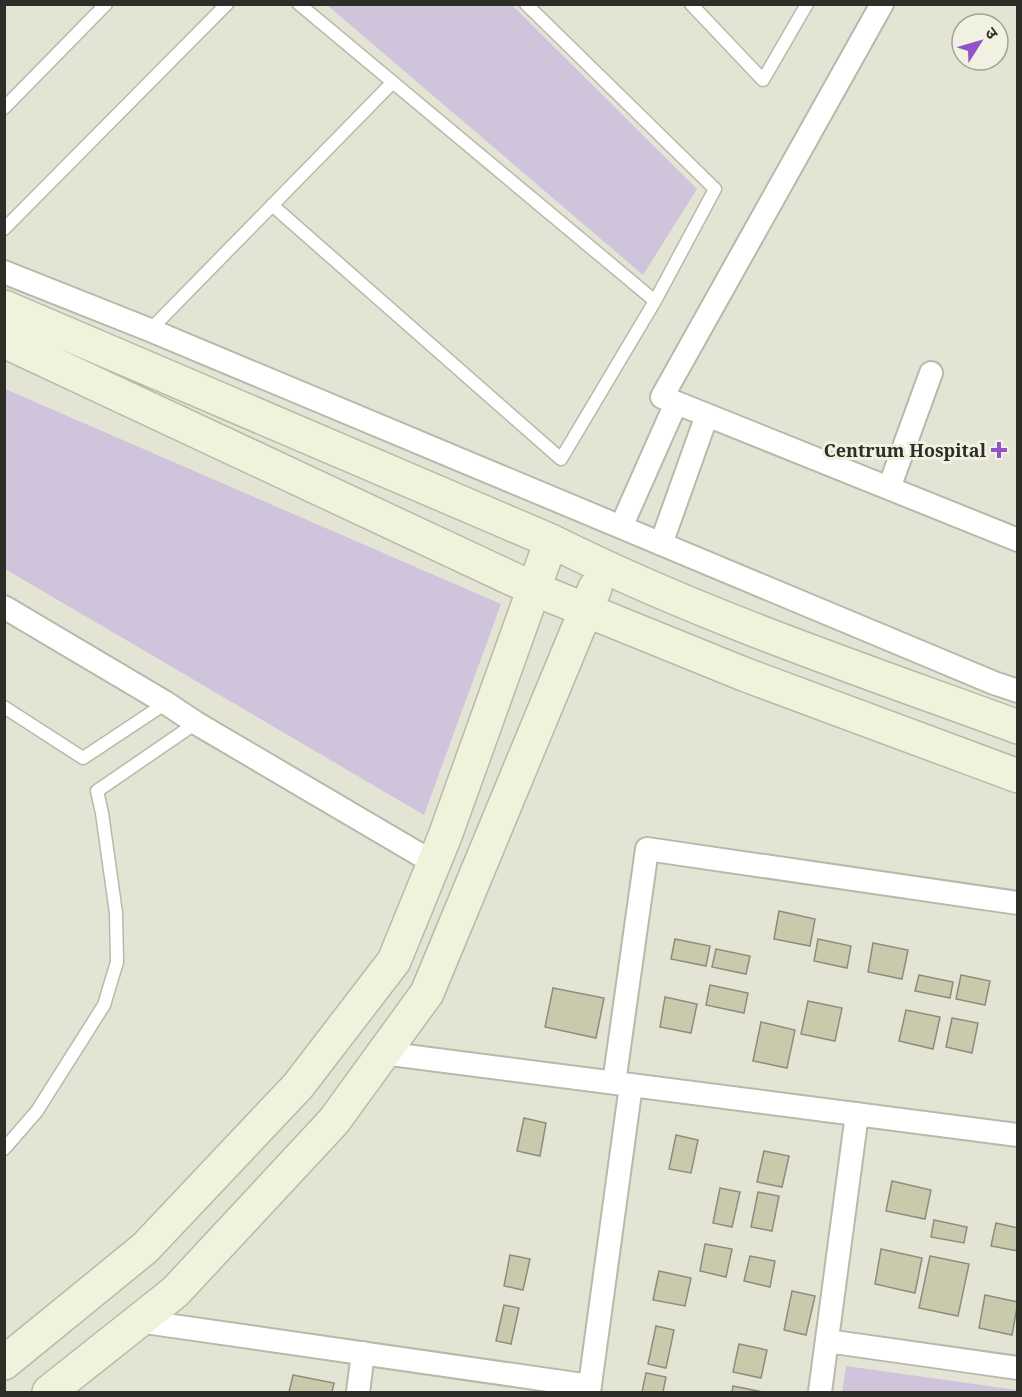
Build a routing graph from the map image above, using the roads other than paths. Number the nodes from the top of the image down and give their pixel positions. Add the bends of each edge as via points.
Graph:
1 (106, 4) edge
2 (227, 4) edge
3 (299, 4) edge
4 (526, 4) edge
5 (807, 4) edge
6 (882, 4) edge
7 (691, 5) edge
8 (393, 82) junction
9 (4, 108) edge
10 (272, 205) junction
11 (4, 229) edge
12 (4, 272) edge
13 (655, 301) junction
14 (4, 307) edge
15 (150, 330) junction
16 (4, 341) edge
17 (931, 373) dead end
18 (676, 403) junction
19 (707, 415) junction
20 (890, 488) junction
21 (621, 527) junction
22 (551, 540) junction
23 (1017, 540) edge
24 (661, 544) junction
25 (604, 567) junction
26 (534, 589) junction
27 (4, 607) edge
28 (586, 609) junction
29 (1017, 691) edge
30 (166, 703) junction
31 (4, 707) edge
32 (196, 723) junction
33 (1017, 727) edge
34 (1017, 776) edge
35 (434, 863) junction
36 (1017, 903) edge
37 (383, 1053) junction
38 (622, 1084) junction
39 (857, 1114) junction
40 (1017, 1135) edge
41 (4, 1149) edge
42 (138, 1321) junction
43 (827, 1341) junction
44 (363, 1353) junction
45 (4, 1362) edge
46 (1017, 1368) edge
47 (590, 1389) edge
48 (49, 1392) edge
49 (358, 1392) edge
50 (820, 1392) edge

1 - 9 lane
2 - 11 lane
3 - 8 lane
4 - 13 lane via 715,189
5 - 7 lane via 763,80
6 - 18 street via 662,397
8 - 10 lane
8 - 13 lane
10 - 13 lane via 561,459
10 - 15 lane
12 - 15 street
14 - 22 street
15 - 21 street
16 - 26 street
17 - 20 street
18 - 19 street
18 - 21 street
19 - 20 street
19 - 24 street
20 - 23 street
21 - 24 street
22 - 25 street
22 - 26 street
24 - 29 street
25 - 28 street
25 - 33 street via 765,634
26 - 28 street
26 - 35 street
27 - 30 street
28 - 34 street via 746,675
28 - 37 street via 427,993
30 - 31 lane via 83,758
30 - 32 street
32 - 35 street
32 - 41 lane via 97,791 116,913 117,962 104,1005 37,1111
35 - 45 street via 394,962 298,1086 145,1248
36 - 38 street via 647,849
37 - 38 street
37 - 42 street via 334,1121 175,1292
38 - 39 street
38 - 47 street
39 - 40 street
39 - 43 street
42 - 44 street
42 - 48 street
43 - 46 street
43 - 50 street
44 - 47 street
44 - 49 street

